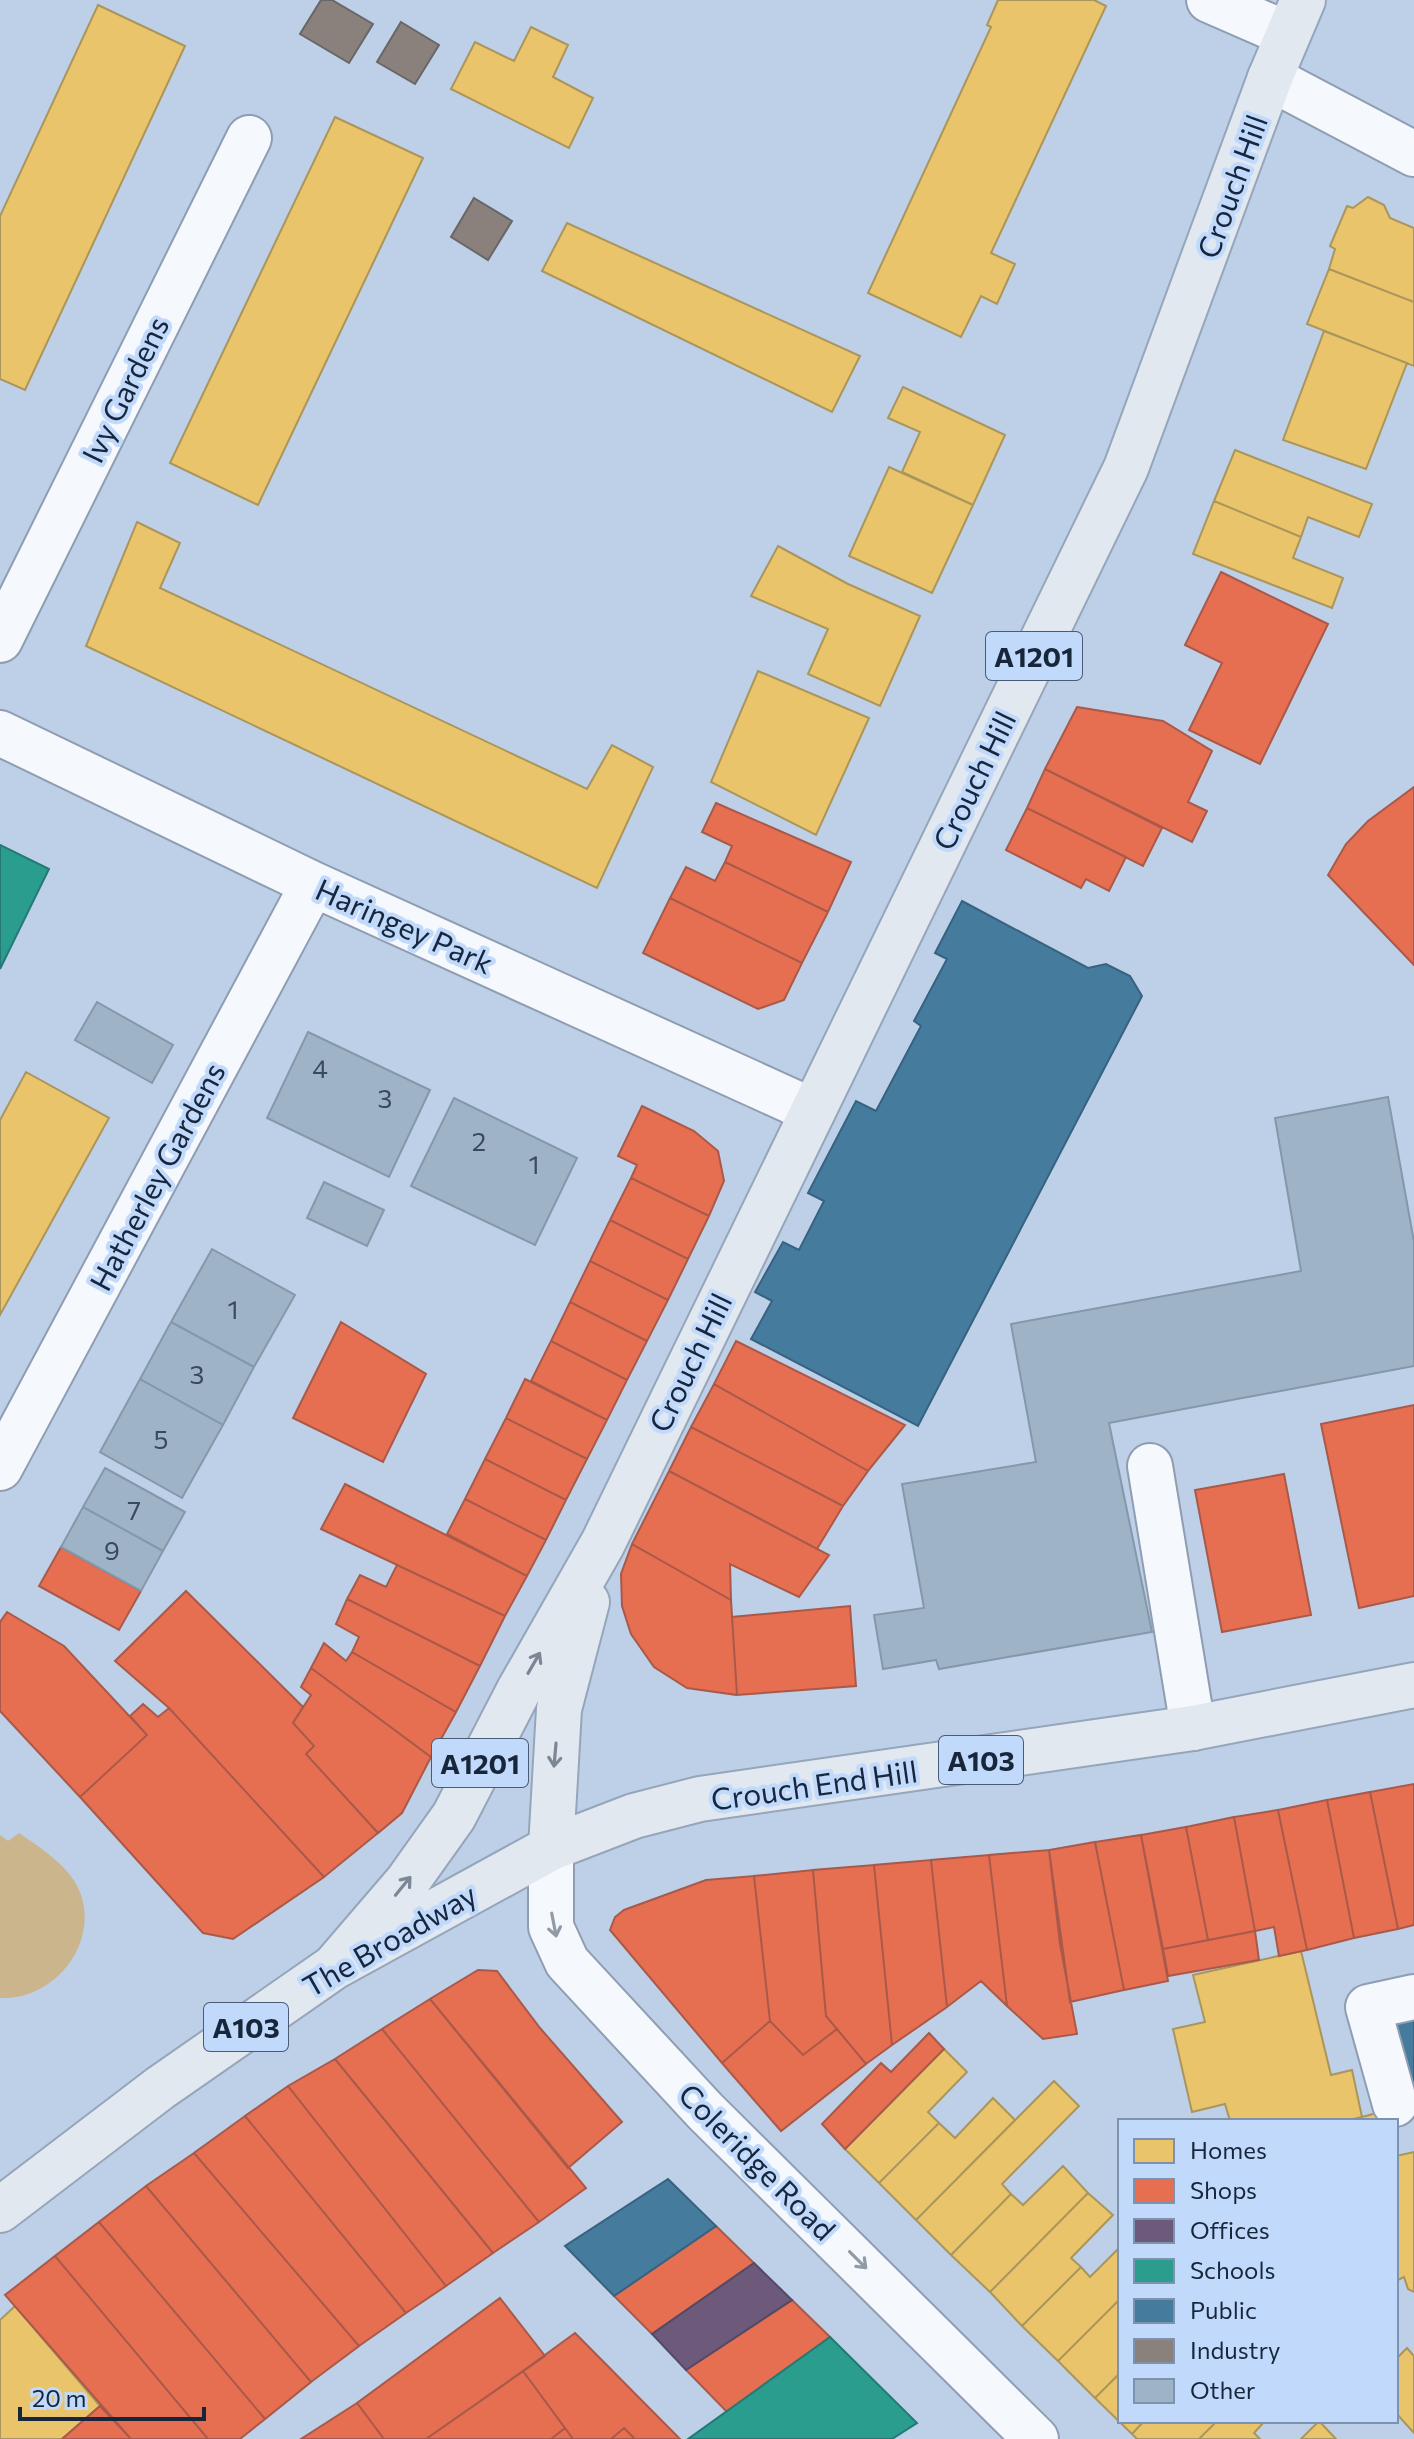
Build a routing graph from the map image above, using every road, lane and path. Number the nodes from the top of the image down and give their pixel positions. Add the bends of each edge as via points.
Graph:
1 (1209, 0) edge
2 (1295, 17) edge
3 (1270, 78) junction
4 (249, 138) dead end
5 (1414, 154) edge
6 (0, 640) edge
7 (0, 733) edge
8 (313, 884) junction
9 (813, 1111) junction
10 (1150, 1466) dead end
11 (0, 1468) edge
12 (603, 1543) junction
13 (1414, 1685) edge
14 (1193, 1728) junction
15 (551, 1848) junction
16 (334, 1967) junction
17 (1414, 1997) edge
18 (1395, 2104) dead end
19 (0, 2210) edge
20 (1036, 2439) edge

1 - 2 street
2 - 3 main road, Crouch Hill / A1201
3 - 5 street
3 - 9 main road, Crouch Hill / A1201 via 1126,468
4 - 6 street, Ivy Gardens
7 - 8 street, Haringey Park
8 - 9 street, Haringey Park
8 - 11 street, Hatherley Gardens
9 - 12 main road, Crouch Hill / A1201
10 - 14 street
12 -> 15 main road, Crouch Hill / A1201 via 559,1709
16 -> 12 main road, Crouch Hill / A1201 via 407,1882 454,1816
13 - 14 main road, Crouch End Hill / A103
14 - 15 main road, Crouch End Hill / A103 via 700,1799 634,1816
15 - 16 main road, The Broadway / A103
15 -> 20 street, Coleridge Road via 551,1927 567,1962 705,2111
16 - 19 main road, The Broadway / A103 via 160,2088
17 - 18 street via 1368,2007

